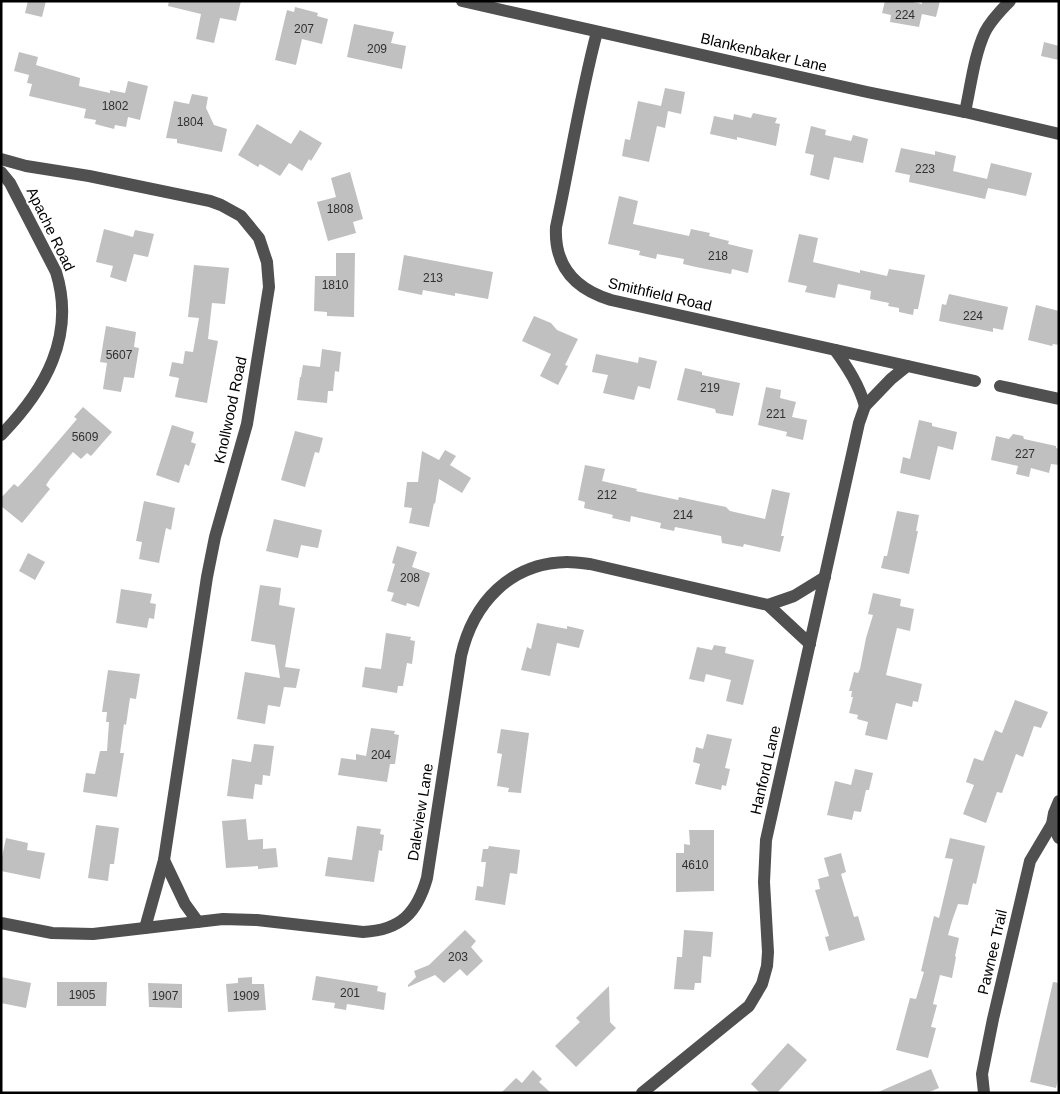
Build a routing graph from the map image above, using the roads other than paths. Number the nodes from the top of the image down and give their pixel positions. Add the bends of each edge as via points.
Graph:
1 (462, 1) edge
2 (1010, 1) edge
3 (597, 32) junction
4 (965, 112) junction
5 (1059, 134) edge
6 (1, 159) edge
7 (1, 172) edge
8 (835, 350) junction
9 (907, 366) junction
10 (975, 381) dead end
11 (1000, 386) dead end
12 (1059, 399) edge
13 (865, 406) junction
14 (1, 435) edge
15 (825, 577) junction
16 (768, 604) junction
17 (810, 644) junction
18 (1059, 801) edge
19 (1052, 824) junction
20 (1059, 838) edge
21 (164, 860) junction
22 (198, 922) junction
23 (1, 924) edge
24 (145, 928) junction
25 (642, 1093) edge
26 (984, 1093) edge

1 - 3 street, Blankenbaker Lane
2 - 4 street via 986,31
3 - 4 street, Blankenbaker Lane
3 - 8 street, Smithfield Road via 556,227 558,252 570,276 588,291 611,300
4 - 5 street, Blankenbaker Lane
6 - 21 street, Knollwood Road via 222,205 249,224 267,262 269,287 247,424 215,536 207,577
7 - 14 street, Apache Road via 54,266 63,310 57,348 41,386
8 - 9 street, Smithfield Road
8 - 13 street via 849,369
9 - 10 street, Smithfield Road
9 - 13 street, Hanford Lane
11 - 12 street
13 - 15 street, Hanford Lane
15 - 16 street, Daleview Lane via 794,596
15 - 17 street, Hanford Lane
16 - 17 street
16 - 22 street, Daleview Lane via 568,562 527,570 508,580 481,607 464,643 426,878 422,896 410,914 394,926 364,932 257,920
17 - 25 street, Hanford Lane via 766,840 764,882 768,952 762,984 748,1006
18 - 19 street, Pawnee Trail
19 - 20 street
19 - 26 street, Pawnee Trail via 1030,861 982,1074
21 - 22 street via 185,904
21 - 24 street, Knollwood Road
22 - 24 street, Daleview Lane
23 - 24 street, Daleview Lane via 52,933 94,934

